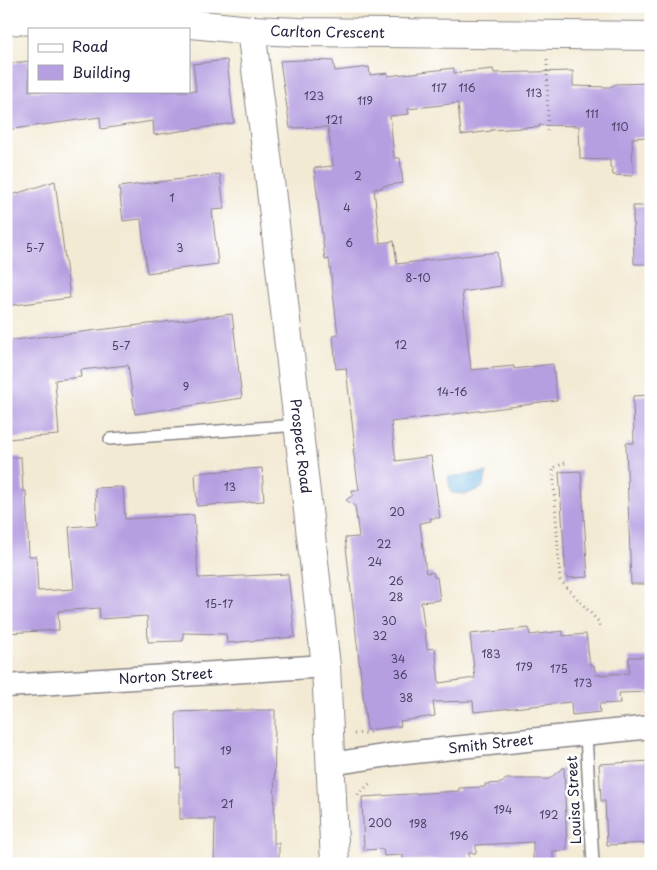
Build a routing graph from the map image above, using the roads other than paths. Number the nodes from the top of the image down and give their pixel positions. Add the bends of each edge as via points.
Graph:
1 (105, 6) edge
2 (6, 20) edge
3 (162, 21) junction
4 (251, 30) junction
5 (651, 36) edge
6 (298, 425) junction
7 (110, 439) dead end
8 (326, 666) junction
9 (6, 686) edge
10 (651, 727) edge
11 (586, 734) junction
12 (331, 764) junction
13 (335, 864) edge
14 (592, 864) edge

1 - 3 main road
2 - 3 main road, Carlton Crescent
3 - 4 main road, Carlton Crescent
4 - 5 main road, Carlton Crescent
4 - 6 main road, Prospect Road
6 - 7 lane
6 - 8 main road, Prospect Road
8 - 9 street, Norton Street
8 - 12 main road, Prospect Road
10 - 11 street, Smith Street
11 - 12 street, Smith Street
11 - 14 lane, Louisa Street
12 - 13 main road, Prospect Road

